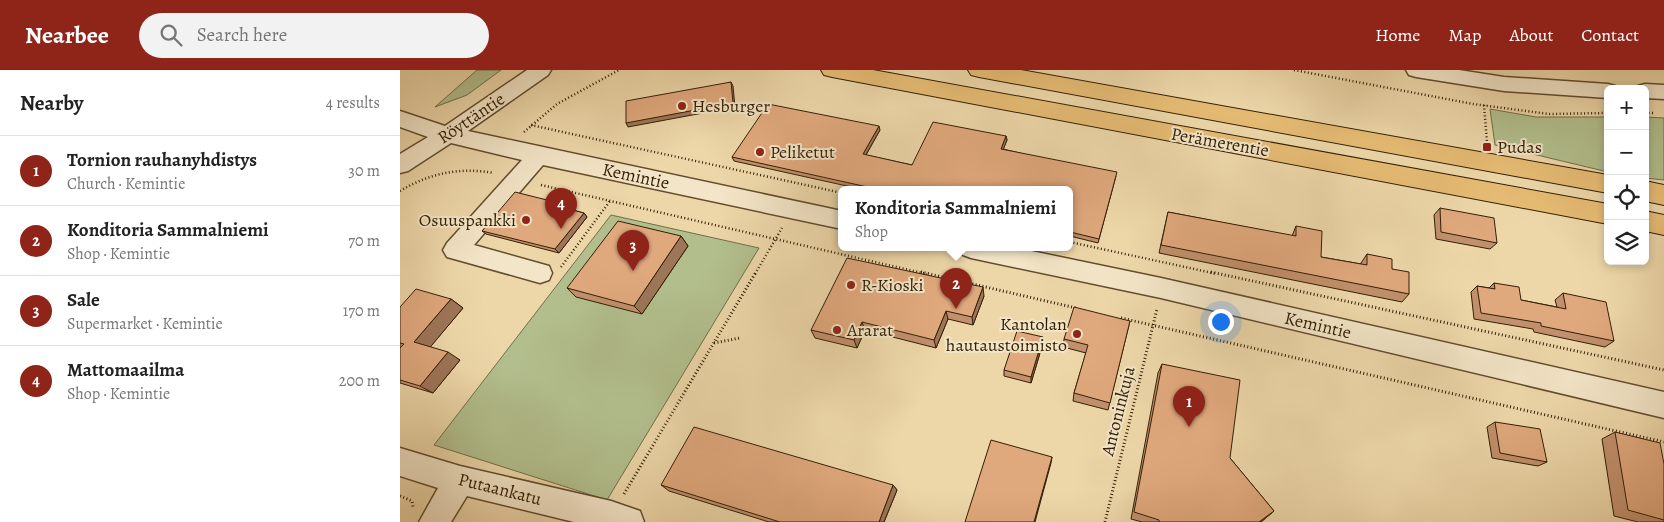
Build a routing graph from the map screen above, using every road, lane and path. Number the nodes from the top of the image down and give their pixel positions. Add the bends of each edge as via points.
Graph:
1 (512, 70) edge
2 (540, 70) edge
3 (620, 70) edge
4 (832, 70) edge
5 (979, 70) edge
6 (1294, 70) edge
7 (1416, 70) edge
8 (1604, 91) edge
9 (1649, 91) edge
10 (1664, 92) edge
11 (1484, 105) junction
12 (1604, 113) edge
13 (400, 119) edge
14 (531, 125) junction
15 (439, 132) junction
16 (521, 135) dead end
17 (1487, 147) dead end
18 (400, 152) edge
19 (539, 155) junction
20 (400, 165) edge
21 (424, 178) dead end
22 (517, 179) junction
23 (1604, 183) edge
24 (806, 186) junction
25 (838, 192) edge
26 (1649, 192) edge
27 (1664, 194) edge
28 (610, 202) junction
29 (792, 209) junction
30 (1604, 213) edge
31 (838, 219) edge
32 (1649, 223) edge
33 (1664, 225) edge
34 (775, 240) junction
35 (1073, 243) edge
36 (985, 251) edge
37 (540, 273) joint
38 (1158, 306) dead end
39 (1077, 308) edge
40 (1115, 317) edge
41 (1153, 326) junction
42 (740, 338) dead end
43 (714, 343) junction
44 (1664, 370) edge
45 (1664, 404) edge
46 (1664, 442) edge
47 (400, 462) edge
48 (460, 480) junction
49 (620, 519) edge
50 (434, 522) edge
51 (1105, 522) edge

1 - 15 street, Röyttäntie
2 - 15 street, Röyttäntie
3 - 14 path via 555,104
4 - 30 highway, Perämerentie
5 - 23 highway, Perämerentie
6 - 11 path
7 - 8 street via 1504,84
9 - 10 street
11 - 12 path via 1549,114
11 - 17 path
13 - 15 street, Kemintie
14 - 16 path
14 - 24 path
15 - 18 street, Röyttäntie
15 - 19 street, Kemintie
15 - 20 street, Röyttäntie
19 - 22 street
19 - 29 street, Kemintie
21 - 22 path via 462,170 486,171
22 - 28 path
22 - 37 street via 455,250
24 - 25 path
24 - 29 path
26 - 27 highway
28 - 34 path
28 - 37 path via 560,268
29 - 31 street, Kemintie
29 - 34 path
32 - 33 highway
34 - 39 path
34 - 43 path
35 - 44 path
36 - 45 street, Kemintie via 1161,288
38 - 41 path, Antoninkuja
40 - 41 path
41 - 46 path
41 - 51 path, Antoninkuja
42 - 43 path
43 - 49 path
47 - 48 street, Putaankatu
48 - 49 street, Putaankatu
48 - 50 street

